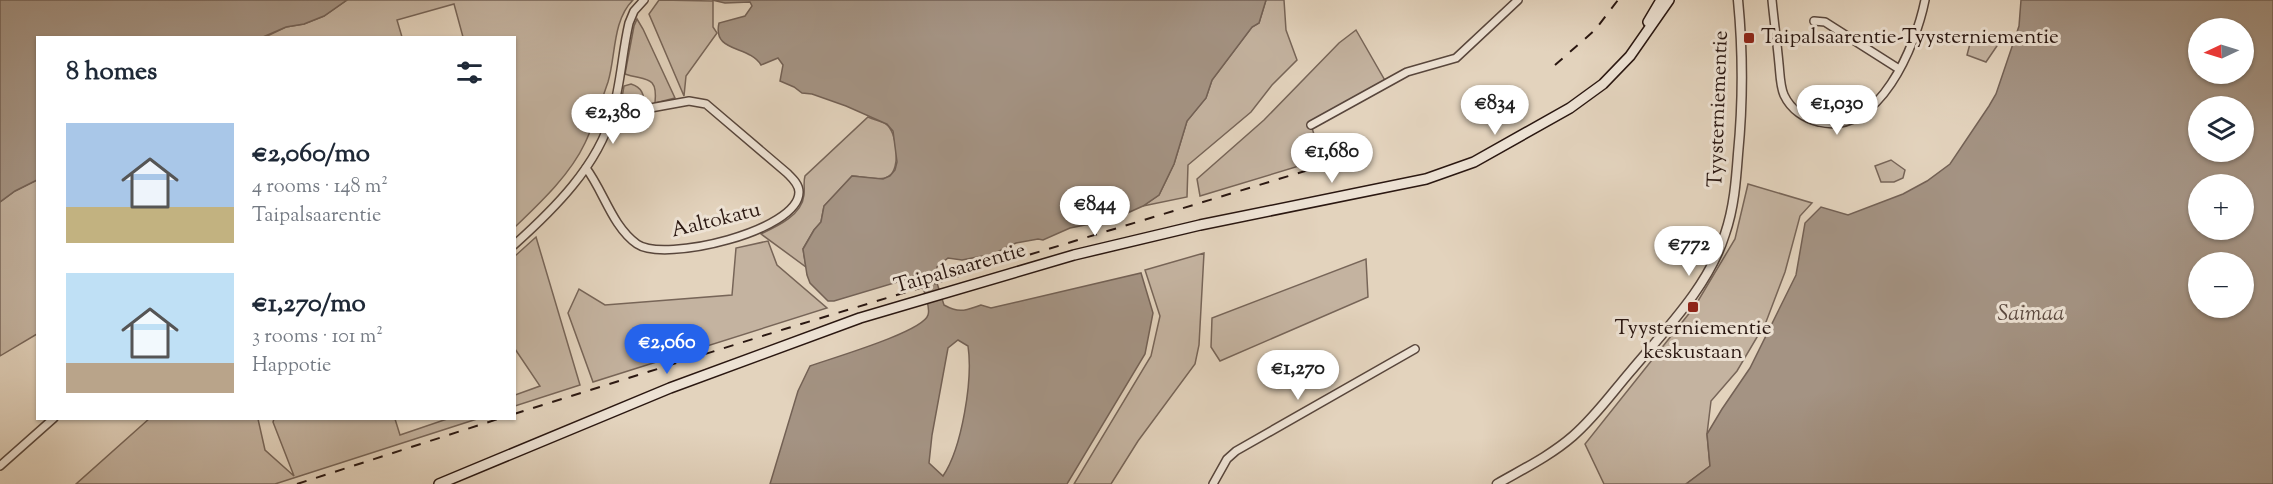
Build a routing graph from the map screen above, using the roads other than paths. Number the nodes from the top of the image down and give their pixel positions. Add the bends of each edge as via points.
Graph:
1 (644, 0) edge
2 (1518, 0) edge
3 (1661, 0) edge
4 (1669, 0) edge
5 (1738, 0) edge
6 (1772, 0) edge
7 (1925, 0) edge
8 (1814, 21) dead end
9 (1899, 69) junction
10 (1570, 108) junction
11 (612, 115) junction
12 (1311, 125) dead end
13 (586, 168) junction
14 (516, 243) edge
15 (1415, 349) dead end
16 (52, 420) edge
17 (0, 466) edge
18 (439, 484) edge
19 (1213, 484) edge
20 (1497, 484) edge

1 - 11 street via 629,23
2 - 12 street via 1456,58 1407,72
3 - 10 main road, Taipalsaarentie via 1627,53
4 - 10 main road, Taipalsaarentie via 1623,63 1603,84
5 - 20 street, Tyysterniementie via 1742,106 1736,179 1733,209 1713,262 1698,287 1594,416 1549,454
6 - 9 street via 1784,95 1807,119 1840,124 1858,118 1892,83
7 - 9 street
8 - 9 street via 1825,22
10 - 18 main road, Taipalsaarentie via 1474,162 1426,178 1074,255 860,318 737,362
11 - 13 street
11 - 13 street, Aaltokatu via 690,101 706,104 788,172 799,192 795,205 764,228 694,248 650,250 625,233
13 - 14 street via 540,222
15 - 19 street via 1236,451
16 - 17 street

